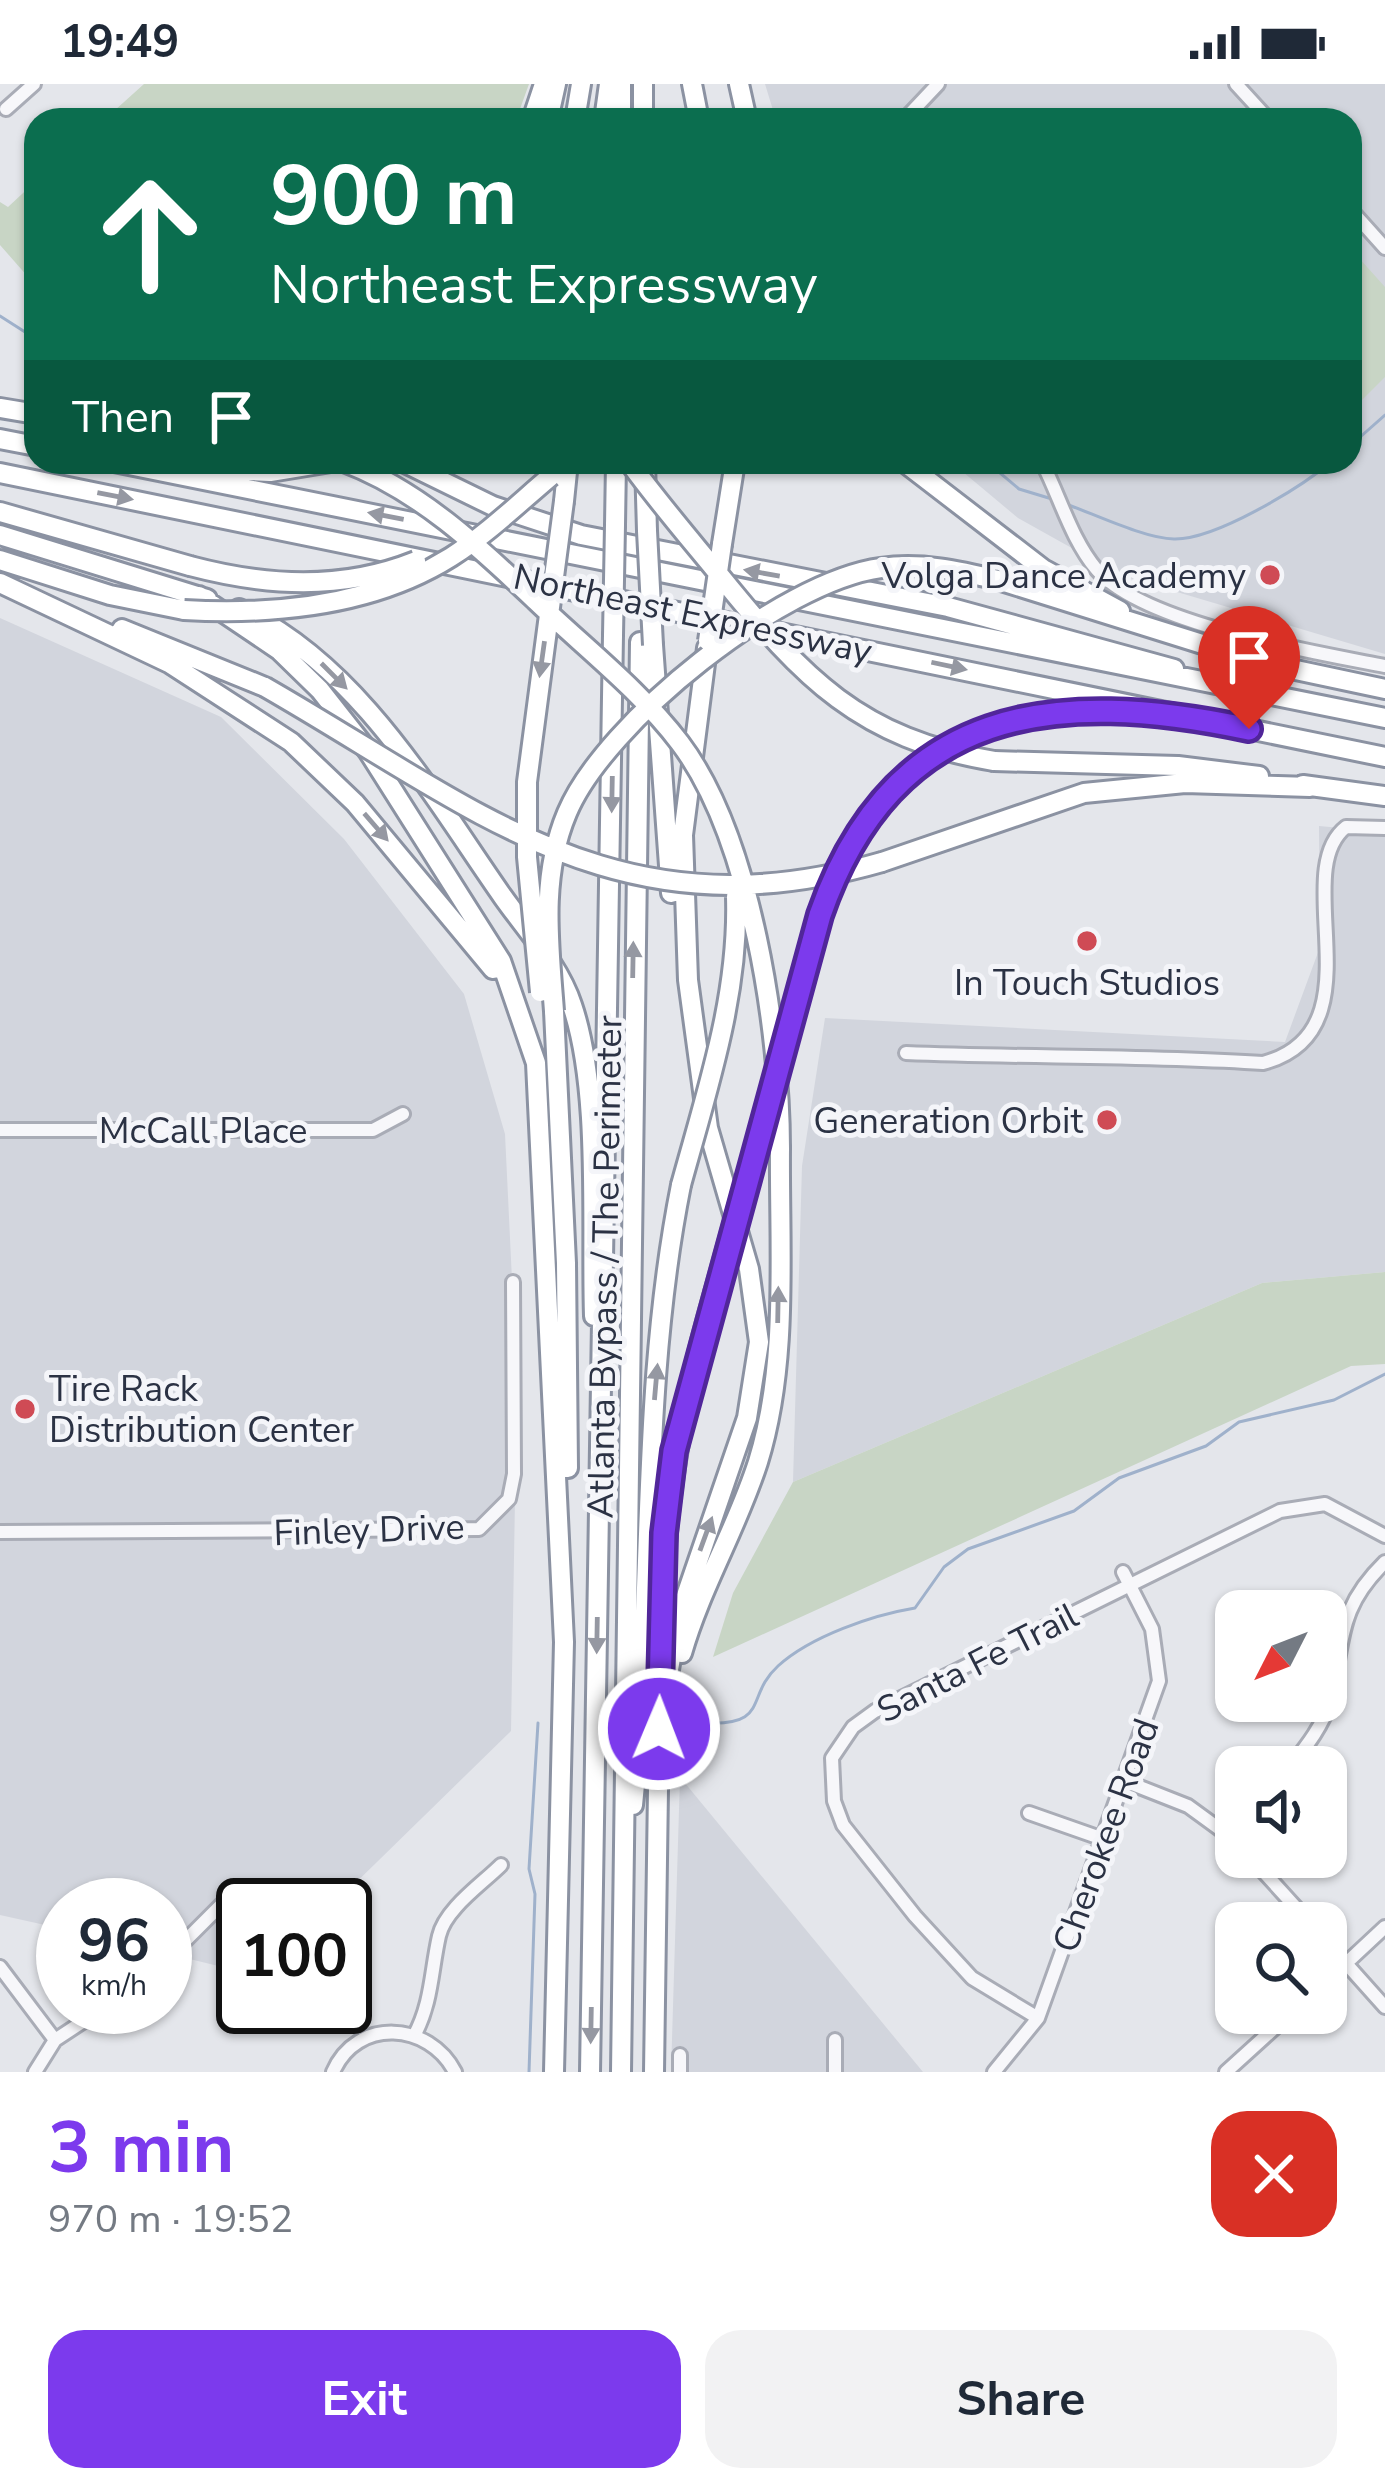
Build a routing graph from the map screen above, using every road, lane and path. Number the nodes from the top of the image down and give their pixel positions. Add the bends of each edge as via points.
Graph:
1 (34, 84) edge
2 (938, 84) edge
3 (1236, 84) edge
4 (915, 108) edge
5 (1258, 108) edge
6 (6, 109) dead end
7 (1362, 222) edge
8 (1385, 248) edge
9 (0, 473) edge
10 (175, 474) edge
11 (367, 474) edge
12 (428, 474) edge
13 (553, 474) edge
14 (567, 474) edge
15 (616, 474) edge
16 (639, 474) edge
17 (644, 474) edge
18 (733, 474) edge
19 (920, 474) edge
20 (1048, 474) edge
21 (551, 476) junction
22 (0, 512) edge
23 (0, 535) edge
24 (0, 560) edge
25 (0, 583) edge
26 (191, 603) junction
27 (1146, 625) junction
28 (646, 643) junction
29 (1385, 666) edge
30 (1200, 682) junction
31 (1385, 689) edge
32 (1158, 710) junction
33 (1385, 718) edge
34 (1385, 757) edge
35 (1310, 787) junction
36 (1385, 796) edge
37 (1385, 828) edge
38 (736, 868) junction
39 (688, 980) junction
40 (548, 1009) junction
41 (906, 1053) dead end
42 (403, 1114) dead end
43 (539, 1116) junction
44 (0, 1130) edge
45 (513, 1282) dead end
46 (599, 1476) junction
47 (0, 1532) edge
48 (1385, 1536) edge
49 (1385, 1562) edge
50 (1126, 1578) junction
51 (564, 1642) junction
52 (659, 1729) junction
53 (1303, 1746) edge
54 (658, 1781) junction
55 (1127, 1782) junction
56 (1029, 1813) dead end
57 (1215, 1823) edge
58 (1106, 1840) junction
59 (501, 1865) dead end
60 (1269, 1878) edge
61 (560, 1881) junction
62 (1291, 1902) edge
63 (216, 1910) edge
64 (622, 1917) junction
65 (1385, 1927) edge
66 (192, 1934) edge
67 (1347, 1963) edge
68 (1347, 1965) edge
69 (0, 1967) edge
70 (1385, 2007) edge
71 (1038, 2018) junction
72 (63, 2034) edge
73 (1269, 2034) edge
74 (414, 2036) junction
75 (55, 2039) junction
76 (835, 2039) dead end
77 (680, 2055) dead end
78 (34, 2072) edge
79 (334, 2072) edge
80 (455, 2072) edge
81 (554, 2072) edge
82 (565, 2072) edge
83 (590, 2072) edge
84 (621, 2072) edge
85 (656, 2072) edge
86 (680, 2072) edge
87 (835, 2072) edge
88 (994, 2072) edge
89 (1226, 2072) edge

1 - 6 street
2 - 4 street
3 - 5 street
7 - 8 street
9 -> 32 highway, Northeast Expressway
30 -> 10 highway, Northeast Expressway
11 - 38 highway, bridge via 474,544 663,723 702,776
30 -> 12 highway via 1153,659 948,607 581,536
13 - 21 highway
14 -> 40 highway, bridge via 527,782 527,857
15 -> 46 highway, Atlanta Bypass / The Perimeter, bridge
16 - 35 highway, bridge via 822,691 908,741 994,760 1178,766
17 - 28 highway, Atlanta Bypass / The Perimeter, bridge
18 - 39 highway, bridge via 683,835
19 - 27 highway via 1043,569
20 - 29 street via 1092,564 1122,592 1220,628
21 - 22 highway, bridge via 457,541 357,579 285,584
21 - 26 highway, bridge via 450,557 374,592 283,610
23 - 26 highway
24 - 26 highway via 110,595
25 - 35 highway, bridge via 265,687 525,841 616,874 735,888 836,876 1084,793 1185,783
25 -> 43 highway via 204,682 325,773 487,958 514,1011
26 - 43 highway via 279,650 368,751 508,976 536,1063
26 -> 46 highway via 263,620 344,686 441,808 567,992 587,1092
27 - 31 highway via 1263,663
27 - 40 highway, bridge via 956,570 883,567 812,589 730,642 622,732 579,786 559,834 547,908
28 - 39 highway via 667,871
64 -> 28 highway, Atlanta Bypass / The Perimeter
30 - 33 highway, Northeast Expressway
32 - 34 highway, Northeast Expressway
32 - 52 highway, bridge via 1034,715 952,744 885,798 845,854 753,1153 674,1451
35 - 36 highway
37 - 41 street via 1346,827 1335,838 1322,1007 1309,1036 1280,1059
54 -> 38 highway, bridge via 687,1635 767,1427 778,1344 772,1028
64 -> 38 highway, bridge via 662,1299 681,1185 729,1005 738,947
52 -> 39 highway via 677,1622 747,1418 759,1342 749,1269 708,1127
40 - 51 highway via 568,1462
42 - 44 street, McCall Place via 373,1130
43 - 51 highway
45 - 47 street, Finley Drive via 514,1474 509,1499 479,1529
46 -> 83 highway, Atlanta Bypass / The Perimeter
48 - 50 street, Santa Fe Trail via 1325,1504 1305,1504
49 - 53 street via 1344,1618 1329,1703
50 - 55 street, Cherokee Road via 1152,1629 1159,1682
50 - 71 street, Santa Fe Trail via 875,1711 832,1758 843,1825 915,1916 971,1978
51 - 61 highway
52 - 54 highway
54 - 85 highway
55 - 57 street
55 - 58 street, Cherokee Road
56 - 58 street
58 - 71 street, Cherokee Road
59 - 74 street via 439,1934 439,1960
60 - 62 street
61 - 81 highway
61 - 82 highway
63 - 66 street
64 - 84 highway, Atlanta Bypass / The Perimeter
65 - 67 street
68 - 70 street
69 - 75 street
71 - 88 street, Cherokee Road
72 - 75 street
73 - 89 street
74 - 79 street via 372,2033 349,2048
74 - 80 street via 438,2047
75 - 78 street
76 - 87 street
77 - 86 street

